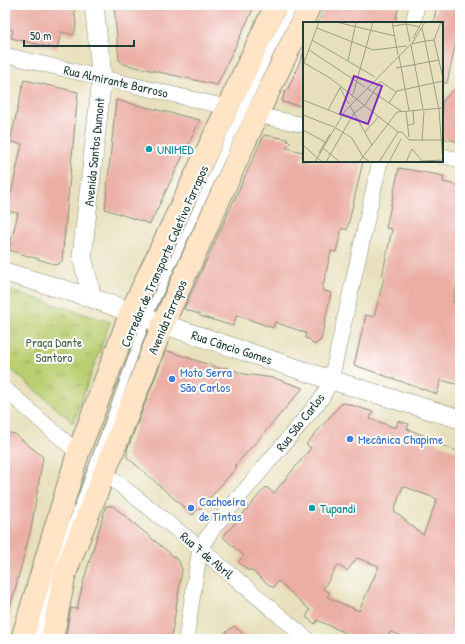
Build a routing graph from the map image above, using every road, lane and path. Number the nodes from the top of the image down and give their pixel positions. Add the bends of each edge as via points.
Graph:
1 (94, 5) edge
2 (276, 5) edge
3 (293, 5) edge
4 (310, 5) edge
5 (417, 5) edge
6 (413, 22) edge
7 (5, 55) edge
8 (265, 62) junction
9 (102, 78) junction
10 (226, 107) junction
11 (257, 115) junction
12 (303, 125) edge
13 (443, 156) edge
14 (460, 160) edge
15 (380, 162) edge
16 (5, 272) edge
17 (92, 298) junction
18 (147, 318) junction
19 (331, 380) junction
20 (5, 389) edge
21 (460, 419) edge
22 (78, 453) junction
23 (105, 473) junction
24 (200, 548) junction
25 (22, 639) edge
26 (37, 639) edge
27 (52, 639) edge
28 (186, 639) edge
29 (307, 639) edge

1 - 9 street, Avenida Santos Dumont
2 - 10 main road, Avenida Farrapos
3 - 8 lane, Corredor de Transporte Coletivo Farrapos
4 - 11 main road, Avenida Farrapos
5 - 6 street
7 - 9 street, Rua Almirante Barroso
8 - 10 lane
8 - 11 lane
8 - 18 lane, Corredor de Transporte Coletivo Farrapos
9 - 10 street, Rua Almirante Barroso
9 - 17 street, Avenida Santos Dumont via 82,256
10 - 18 main road, Avenida Farrapos
11 - 12 street
11 - 18 main road, Avenida Farrapos
13 - 14 street
15 - 19 street, Rua São Carlos
16 - 17 street, Rua Câncio Gomes
17 - 18 street, Rua Câncio Gomes
18 - 19 street, Rua Câncio Gomes
18 - 22 main road, Avenida Farrapos
18 - 23 main road, Avenida Farrapos
18 - 26 lane, Corredor de Transporte Coletivo Farrapos via 56,569
19 - 21 street, Rua Câncio Gomes
19 - 24 street, Rua São Carlos via 322,398 214,527
20 - 22 street
22 - 25 main road, Avenida Farrapos
23 - 24 street, Rua 7 de Abril
23 - 27 main road, Avenida Farrapos via 65,573
24 - 28 street, Rua São Carlos
24 - 29 street, Rua 7 de Abril

